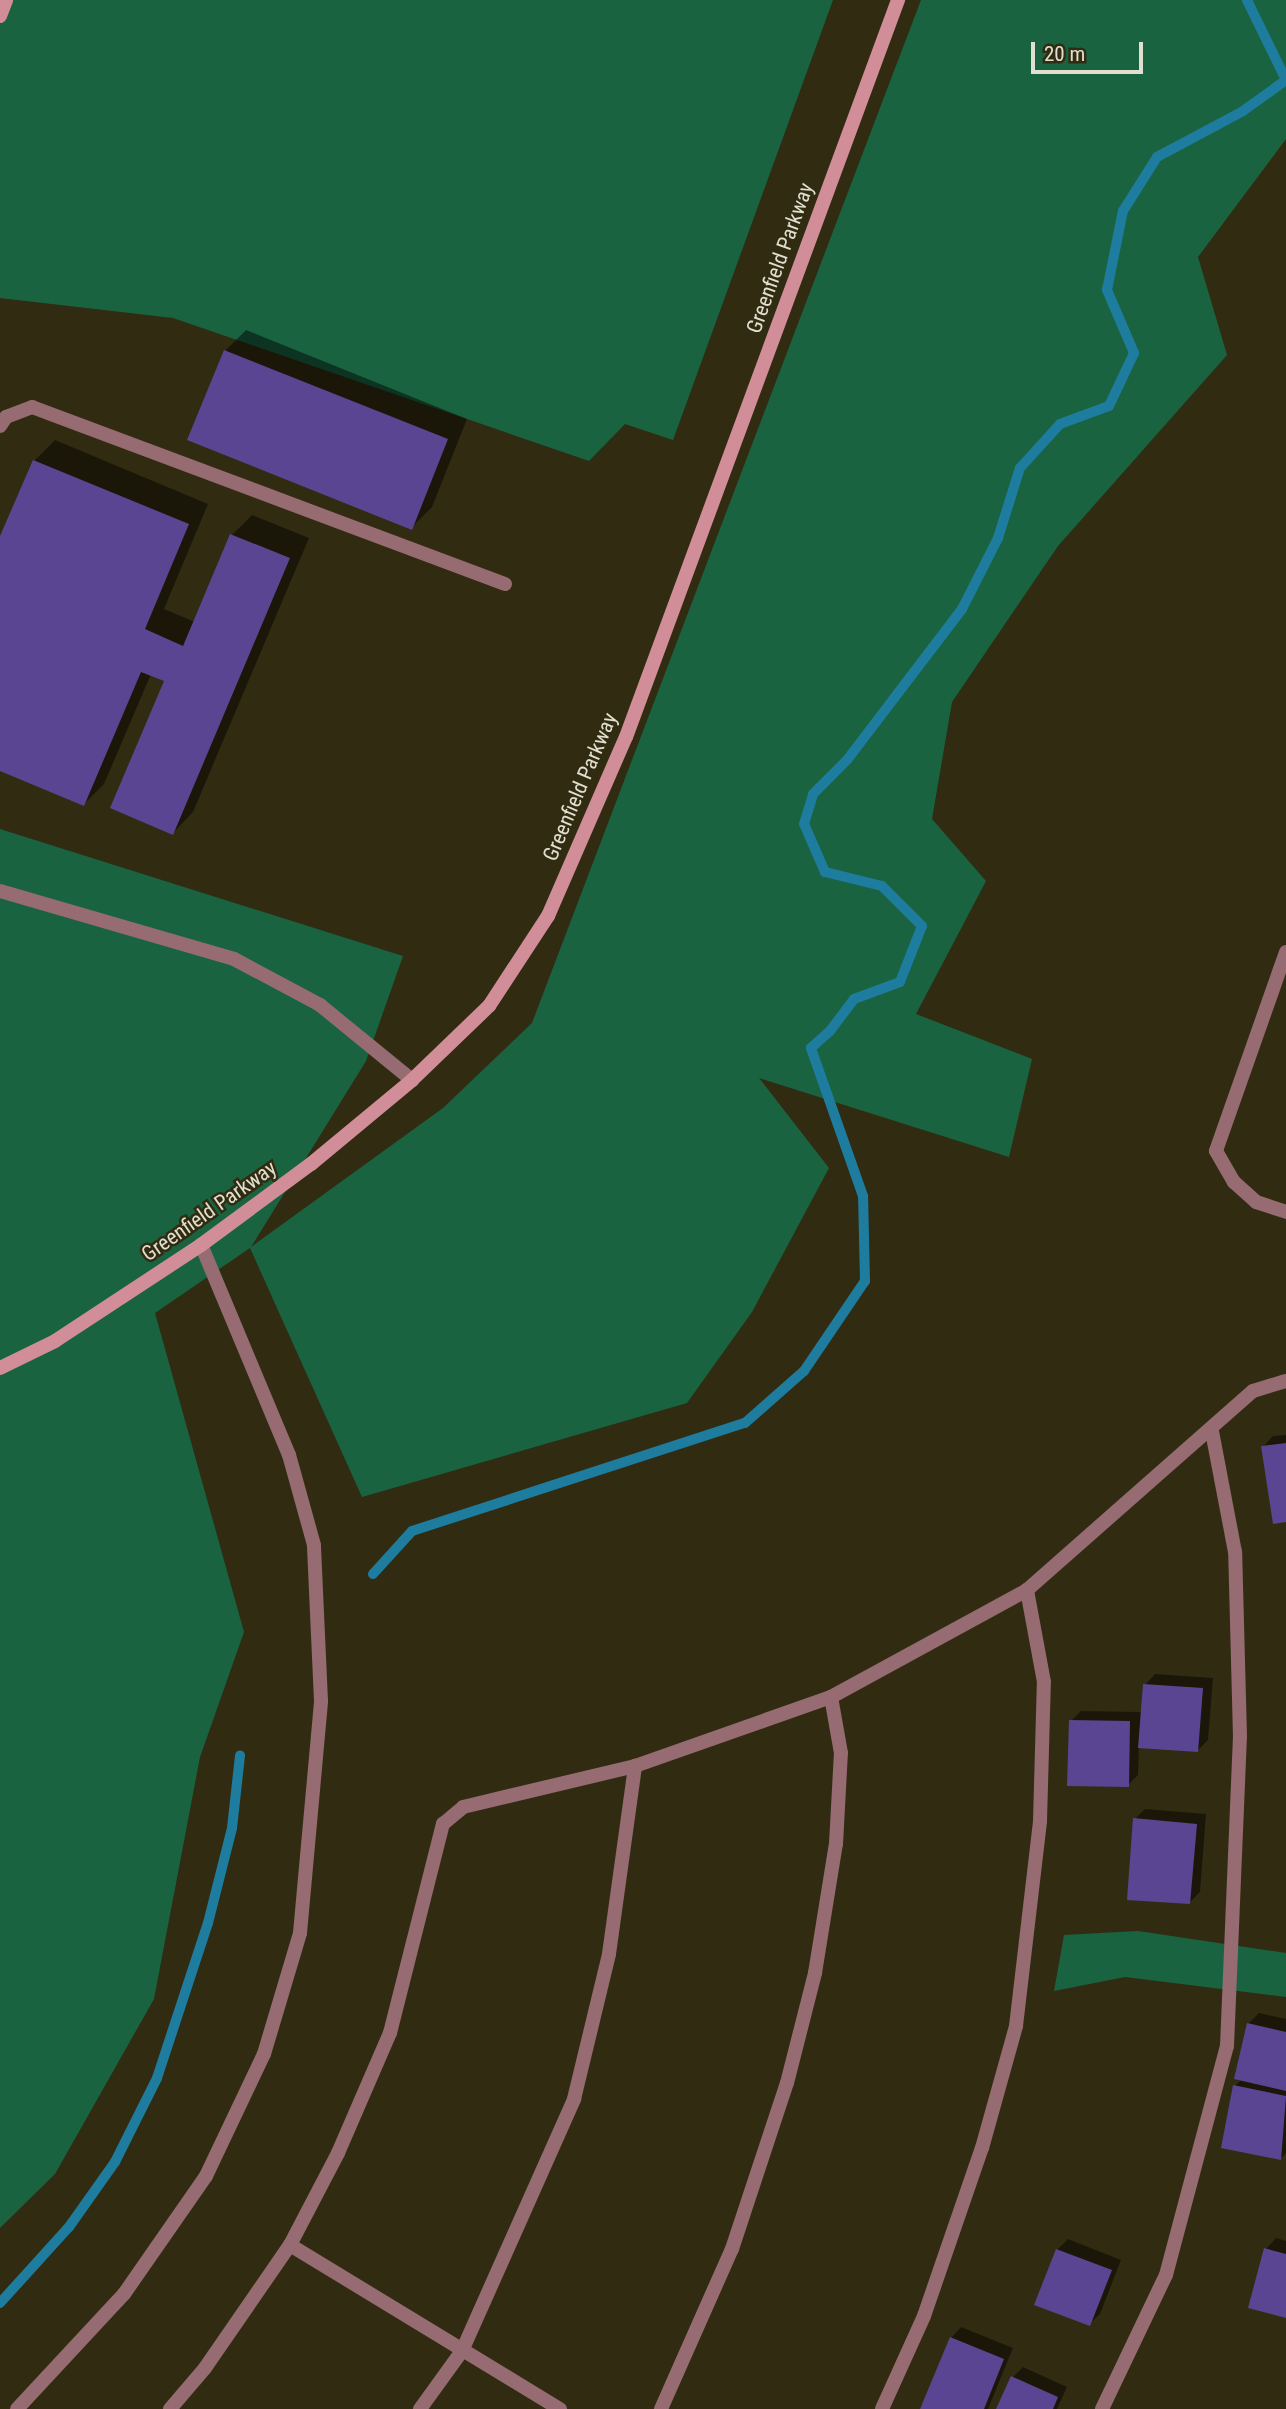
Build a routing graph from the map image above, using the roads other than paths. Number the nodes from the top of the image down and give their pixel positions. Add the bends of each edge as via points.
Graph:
1 (6, 0) edge
2 (898, 0) edge
3 (0, 16) edge
4 (0, 426) edge
5 (505, 584) dead end
6 (0, 891) edge
7 (1286, 952) edge
8 (412, 1080) junction
9 (1286, 1212) edge
10 (201, 1245) junction
11 (0, 1368) edge
12 (1286, 1381) edge
13 (1212, 1432) junction
14 (1027, 1590) junction
15 (831, 1697) junction
16 (635, 1766) junction
17 (290, 2245) junction
18 (462, 2351) junction
19 (17, 2409) edge
20 (170, 2409) edge
21 (419, 2409) edge
22 (560, 2409) edge
23 (661, 2409) edge
24 (882, 2409) edge
25 (1102, 2409) edge

1 - 3 main road
2 - 8 main road, Greenfield Parkway via 626,737 548,916 489,1006
4 - 5 street via 6,418 33,408
6 - 8 street via 234,958 320,1005
7 - 9 street via 1216,1151 1234,1182 1256,1202
8 - 10 main road, Greenfield Parkway via 311,1164
10 - 11 main road, Greenfield Parkway via 55,1341
10 - 19 street via 289,1455 314,1545 321,1701 300,1933 264,2054 206,2176 124,2294
12 - 13 street via 1253,1391
13 - 14 street
13 - 25 street via 1235,1552 1240,1737 1227,2046 1166,2275
14 - 15 street
14 - 24 street via 1044,1696 1040,1821 1016,2026 982,2148 933,2290
15 - 16 street
15 - 23 street via 840,1766 836,1844 815,1973 787,2083 732,2249
16 - 17 street via 463,1807 443,1824 390,2033 338,2153
16 - 18 street via 609,1954 574,2099
17 - 18 street
17 - 20 street via 205,2368
18 - 21 street
18 - 22 street

